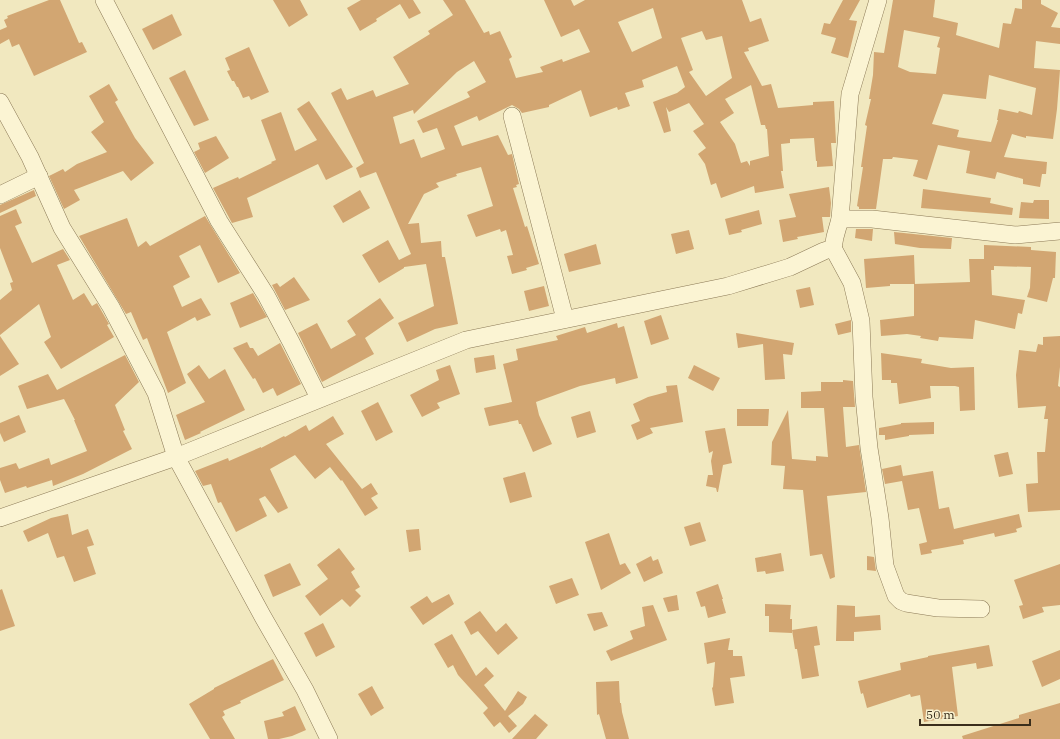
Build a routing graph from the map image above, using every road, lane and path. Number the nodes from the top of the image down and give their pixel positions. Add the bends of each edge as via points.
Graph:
1 (104, 0) edge
2 (878, 0) edge
3 (0, 102) edge
4 (512, 116) dead end
5 (39, 176) junction
6 (0, 195) edge
7 (840, 219) junction
8 (1053, 232) edge
9 (1060, 245) edge
10 (833, 248) junction
11 (565, 318) junction
12 (319, 398) junction
13 (176, 457) junction
14 (0, 518) edge
15 (981, 609) dead end
16 (329, 739) edge

1 - 12 street via 219,221 266,295
2 - 7 street via 850,94
3 - 5 street
4 - 11 street
5 - 6 street
5 - 13 street via 62,228 111,307 156,393
7 - 8 street via 872,219 1015,235
7 - 10 street
8 - 9 street
10 - 11 street via 790,268 728,286
10 - 15 street via 852,283 861,321 869,448 885,566 896,596 906,603 930,607
11 - 12 street via 466,340
12 - 13 street
13 - 14 street
13 - 16 street via 305,690

